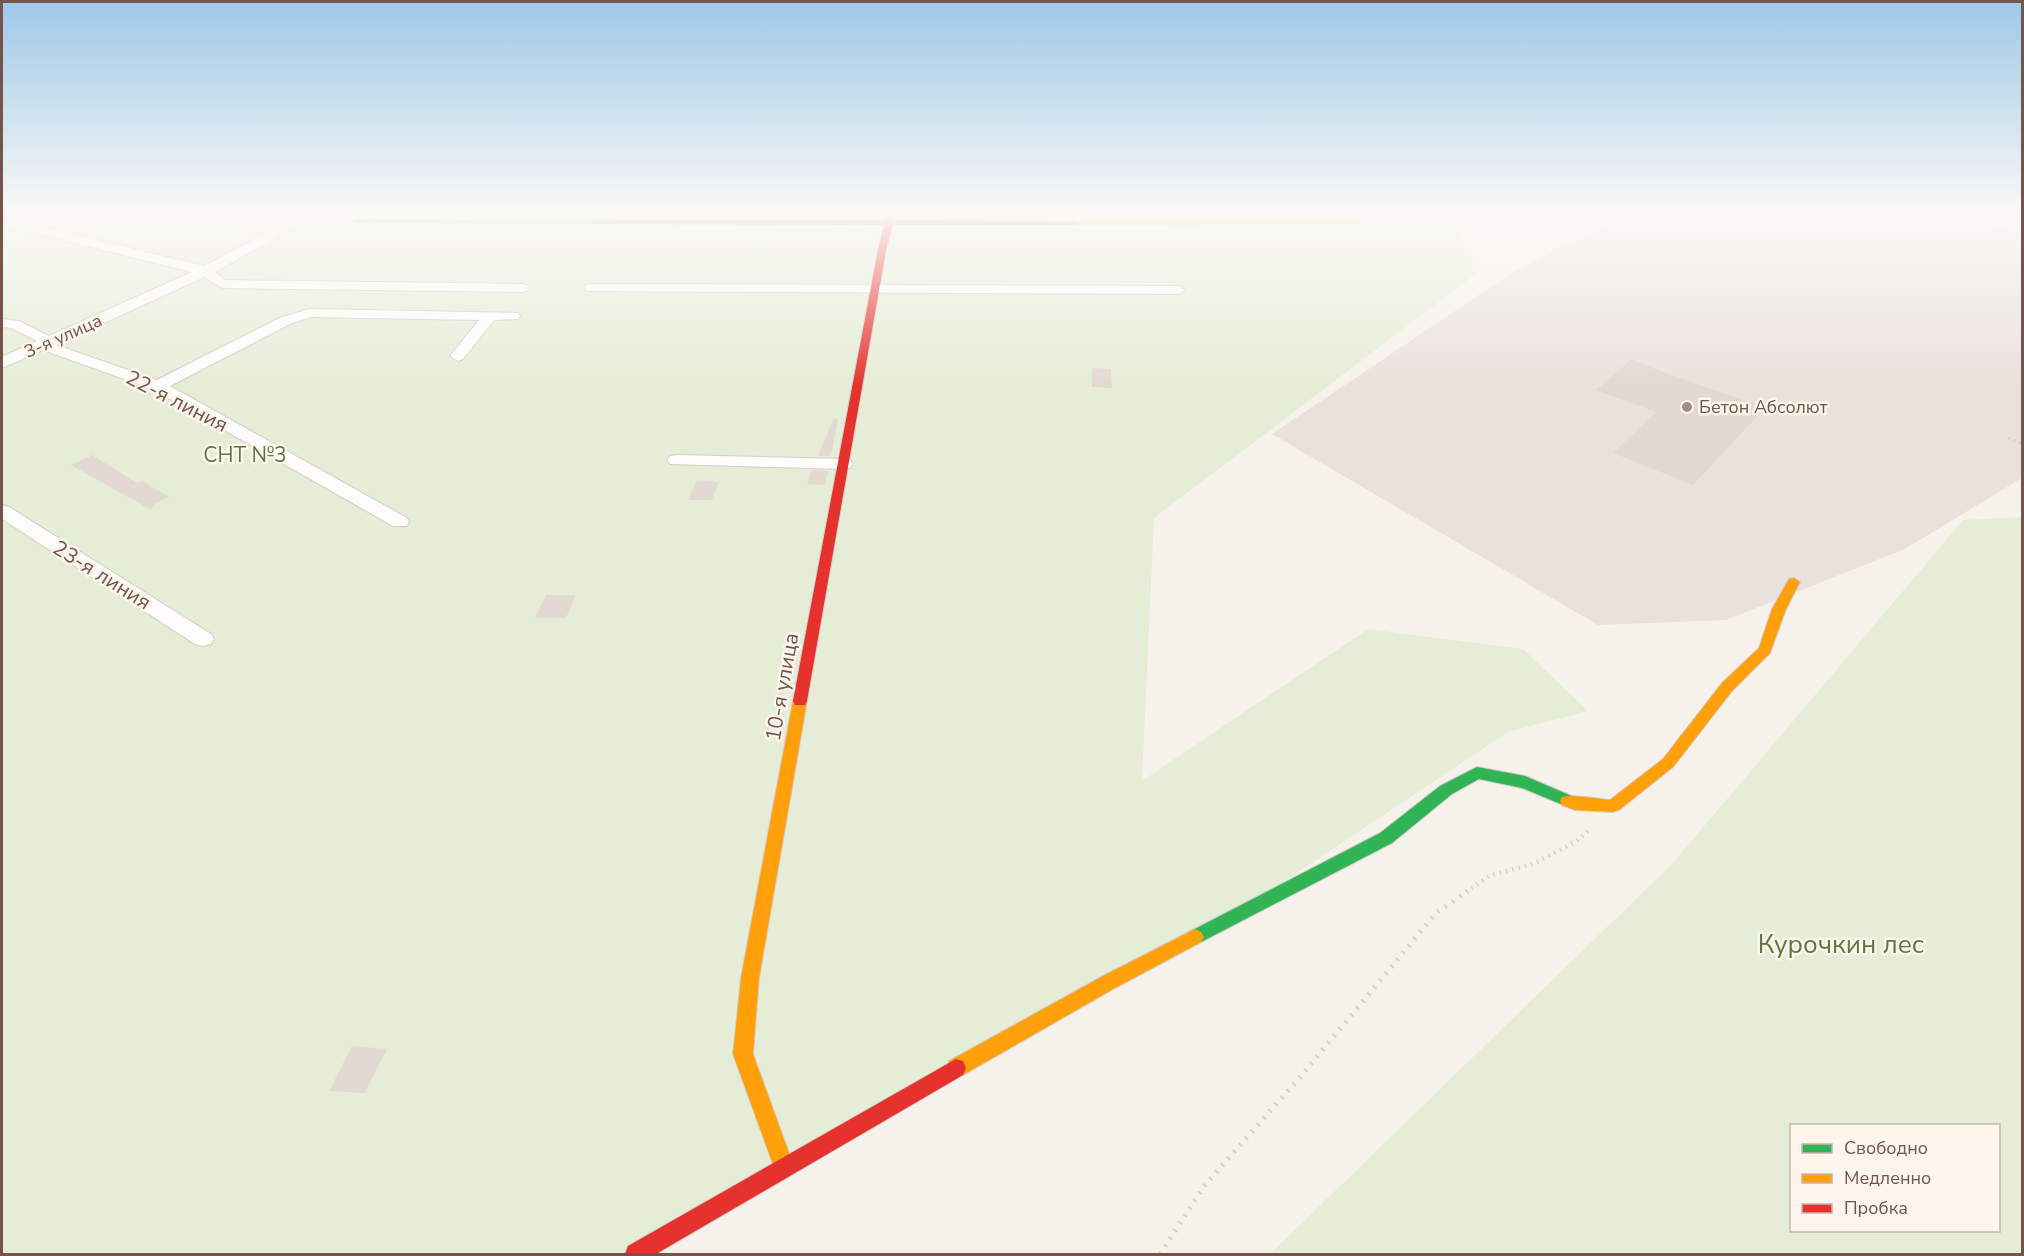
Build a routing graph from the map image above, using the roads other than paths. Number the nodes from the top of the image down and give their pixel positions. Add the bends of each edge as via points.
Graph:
1 (200, 270) edge
2 (879, 270) edge
3 (206, 271) junction
4 (524, 288) dead end
5 (591, 288) dead end
6 (876, 288) junction
7 (1178, 290) dead end
8 (490, 316) junction
9 (513, 316) dead end
10 (2, 322) edge
11 (46, 344) junction
12 (458, 356) dead end
13 (2, 363) edge
14 (158, 386) junction
15 (676, 460) dead end
16 (844, 464) junction
17 (2, 512) edge
18 (400, 522) dead end
19 (1794, 582) dead end
20 (203, 639) dead end
21 (784, 1167) junction
22 (636, 1254) edge

1 - 3 street
2 - 6 street, 10-я улица
3 - 4 street via 222,284
3 - 11 street, 3-я улица
5 - 6 street
6 - 7 street
6 - 16 street, 10-я улица
8 - 9 street
8 - 12 street
8 - 14 street via 310,313 287,320
10 - 11 street, 22-я линия via 14,324
11 - 13 street, 3-я улица
11 - 14 street, 22-я линия
14 - 18 street, 22-я линия
15 - 16 street
16 - 21 street, 10-я улица via 750,978 743,1054
17 - 20 street, 23-я линия
19 - 21 street via 1779,609 1765,650 1727,687 1668,763 1613,806 1575,804 1525,782 1477,773 1446,790 1386,838 1109,982
21 - 22 street

